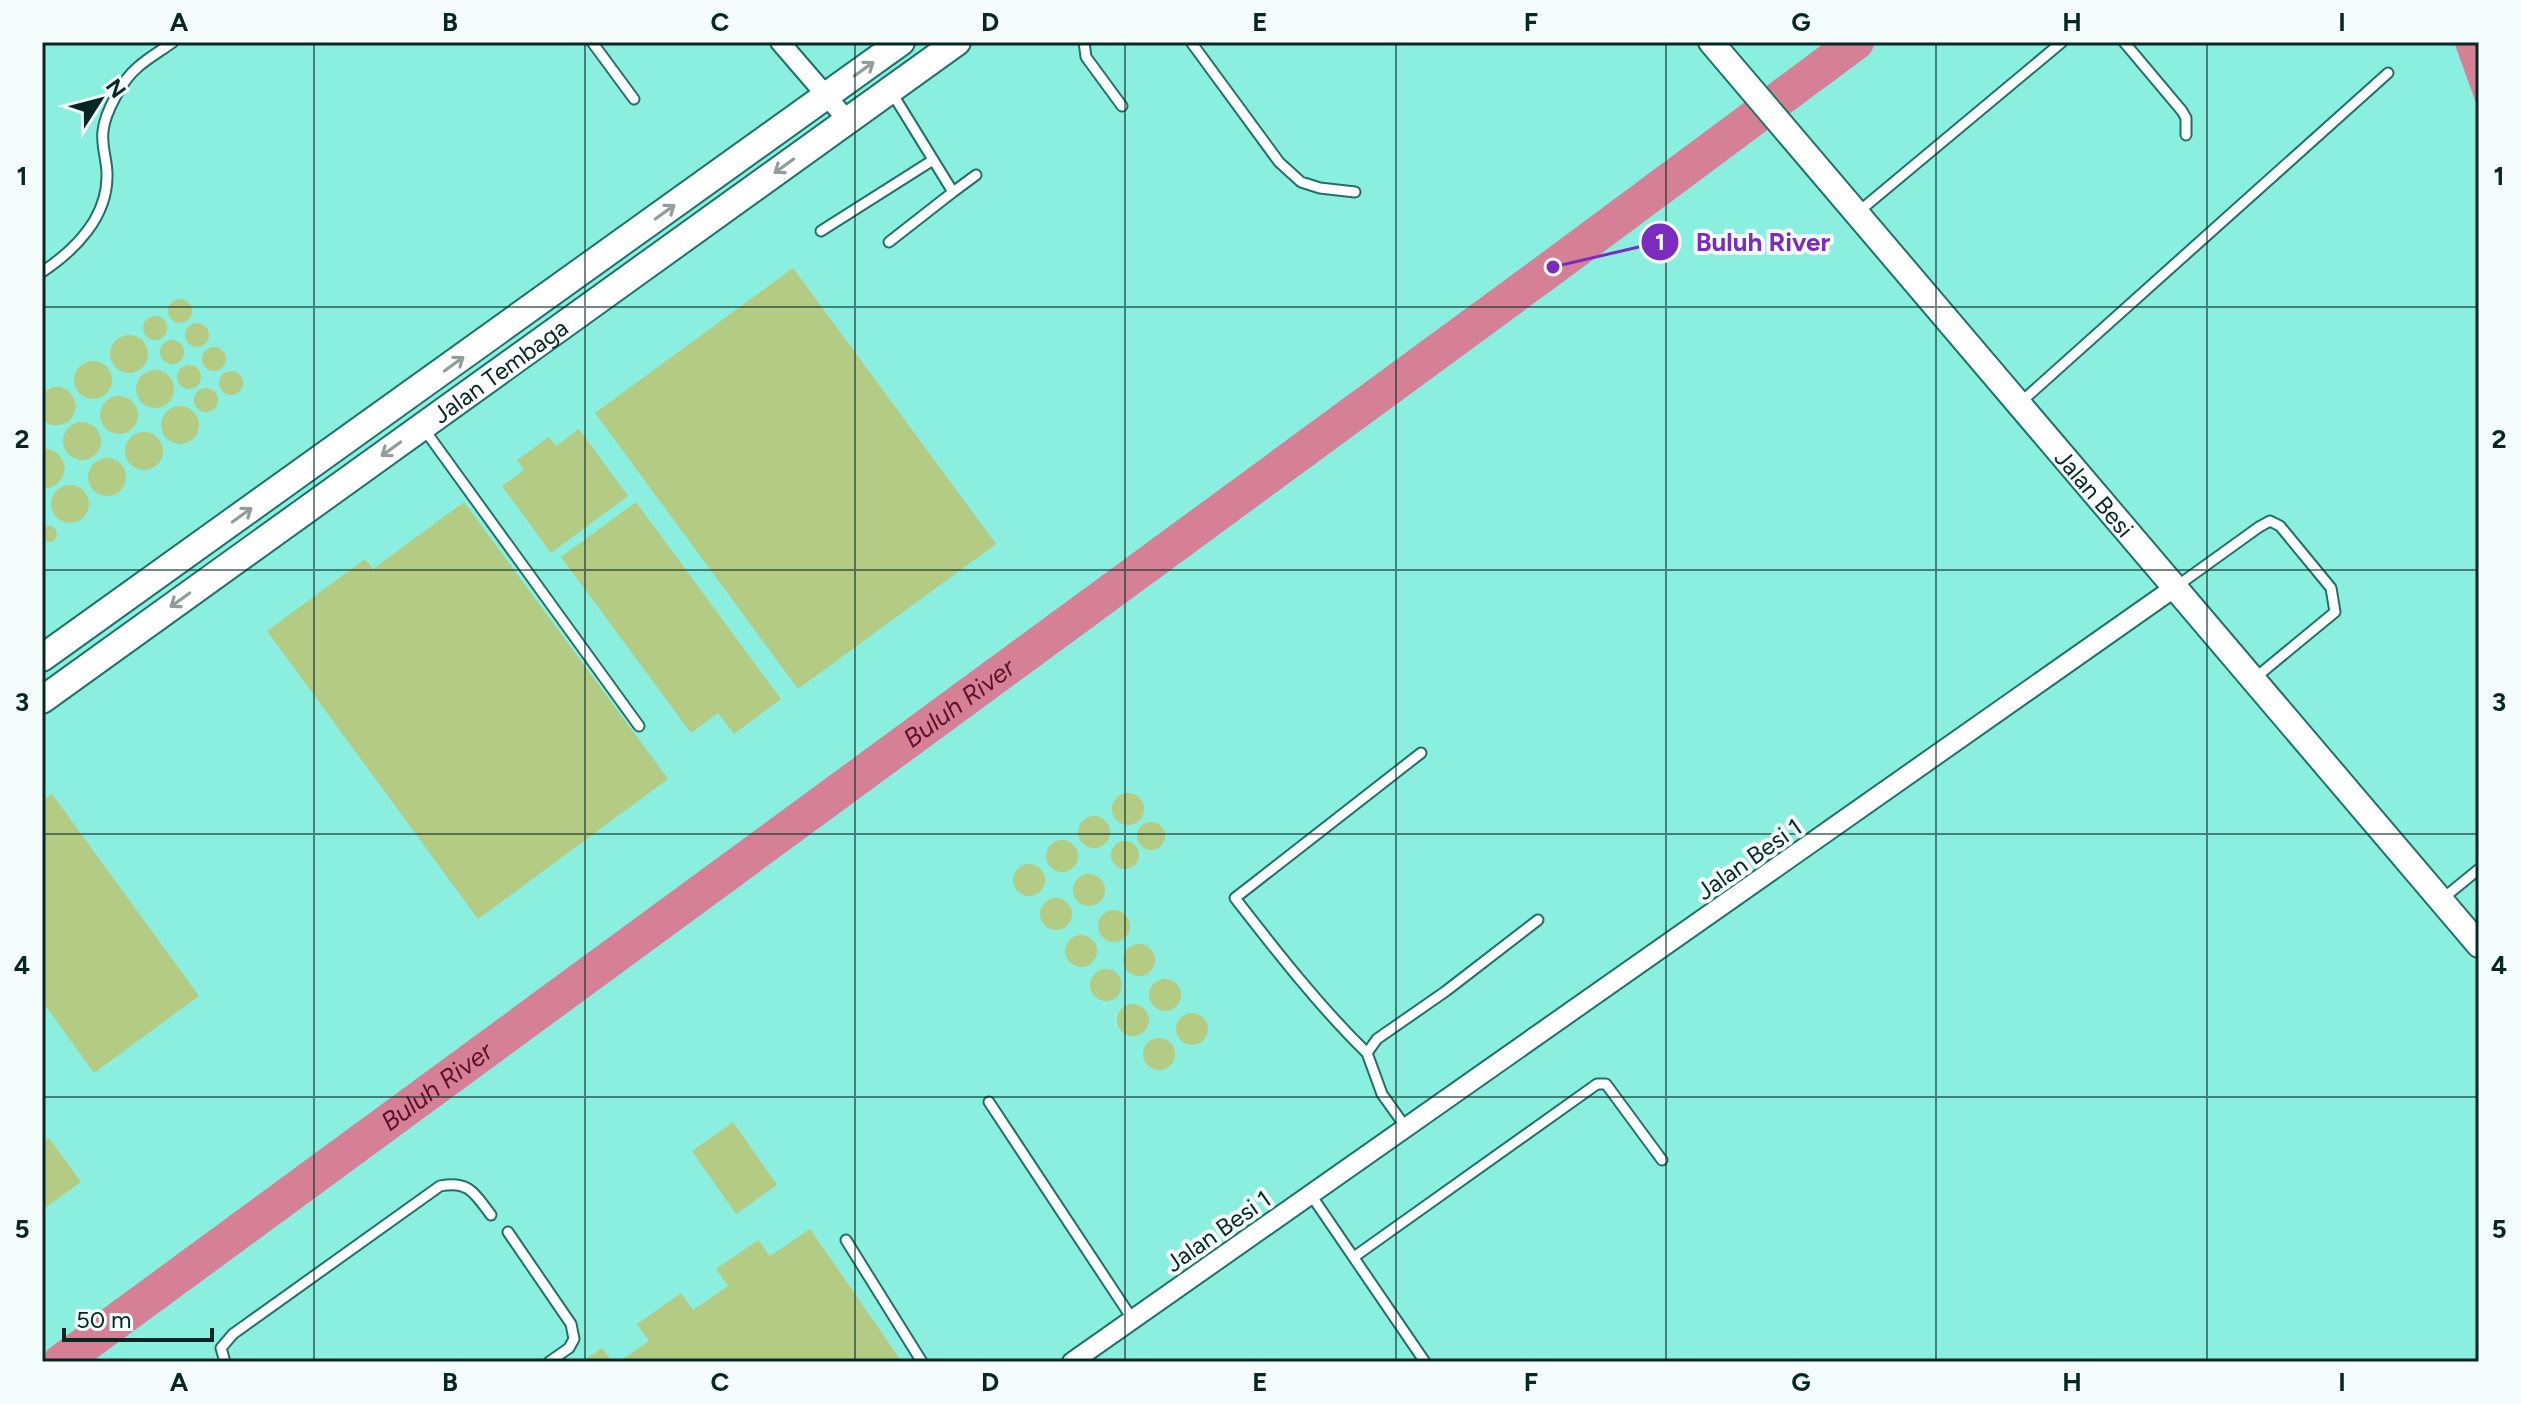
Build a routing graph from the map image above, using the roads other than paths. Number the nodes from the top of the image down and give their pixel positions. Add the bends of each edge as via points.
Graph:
1 (173, 42) edge
2 (592, 42) edge
3 (780, 42) edge
4 (901, 42) edge
5 (957, 42) edge
6 (1084, 42) edge
7 (1191, 42) edge
8 (1711, 42) edge
9 (2062, 42) edge
10 (2124, 42) edge
11 (2388, 73) dead end
12 (890, 90) junction
13 (827, 97) junction
14 (634, 99) dead end
15 (1122, 106) dead end
16 (848, 121) junction
17 (2186, 135) dead end
18 (933, 160) junction
19 (976, 175) dead end
20 (953, 192) junction
21 (1355, 192) dead end
22 (1857, 213) junction
23 (821, 231) dead end
24 (889, 242) dead end
25 (42, 272) edge
26 (2019, 405) junction
27 (423, 426) junction
28 (2174, 588) junction
29 (42, 658) edge
30 (2253, 680) junction
31 (42, 700) edge
32 (639, 726) dead end
33 (1421, 753) dead end
34 (2479, 869) edge
35 (2441, 900) junction
36 (1538, 920) dead end
37 (2479, 945) edge
38 (1367, 1053) junction
39 (989, 1102) dead end
40 (1407, 1129) junction
41 (1662, 1160) dead end
42 (1311, 1195) junction
43 (491, 1215) dead end
44 (508, 1232) dead end
45 (846, 1240) dead end
46 (1354, 1257) junction
47 (1133, 1320) junction
48 (225, 1362) edge
49 (549, 1362) edge
50 (922, 1362) edge
51 (1072, 1362) edge
52 (1425, 1362) edge

1 - 25 lane via 135,68 110,106 102,133 107,192 92,227
2 - 14 lane
3 - 13 street
13 -> 4 main road, Jalan Tembaga
5 - 12 main road, Jalan Tembaga
6 - 15 lane via 1086,57
7 - 21 lane via 1279,162 1301,182
8 - 22 street, Jalan Besi
9 - 22 lane
10 - 17 lane via 2182,111
11 - 26 lane
12 - 16 main road, Jalan Tembaga
12 - 18 lane
13 - 16 street
29 -> 13 main road, Jalan Tembaga
16 -> 27 main road, Jalan Tembaga
18 - 20 lane
18 - 23 lane
19 - 20 lane
20 - 24 lane
22 - 26 street, Jalan Besi
26 - 28 street, Jalan Besi
27 -> 31 main road, Jalan Tembaga
27 - 32 lane
28 - 30 street, Jalan Besi
28 - 30 lane, Jalan Besi 1 via 2259,527 2270,521 2280,526 2331,588 2335,612
28 - 40 street, Jalan Besi 1
30 - 35 street, Jalan Besi
33 - 38 lane via 1235,898 1295,975
34 - 35 lane
35 - 37 street, Jalan Besi
36 - 38 lane via 1377,1039
38 - 40 lane via 1382,1094
39 - 47 lane
40 - 42 street, Jalan Besi 1
41 - 46 lane via 1606,1084 1597,1084
42 - 46 lane
42 - 47 street, Jalan Besi 1
43 - 48 lane via 472,1190 456,1183 440,1186 233,1334 221,1348
44 - 49 lane via 571,1324 574,1339 569,1348
45 - 50 lane
46 - 52 lane
47 - 51 street, Jalan Besi 1

